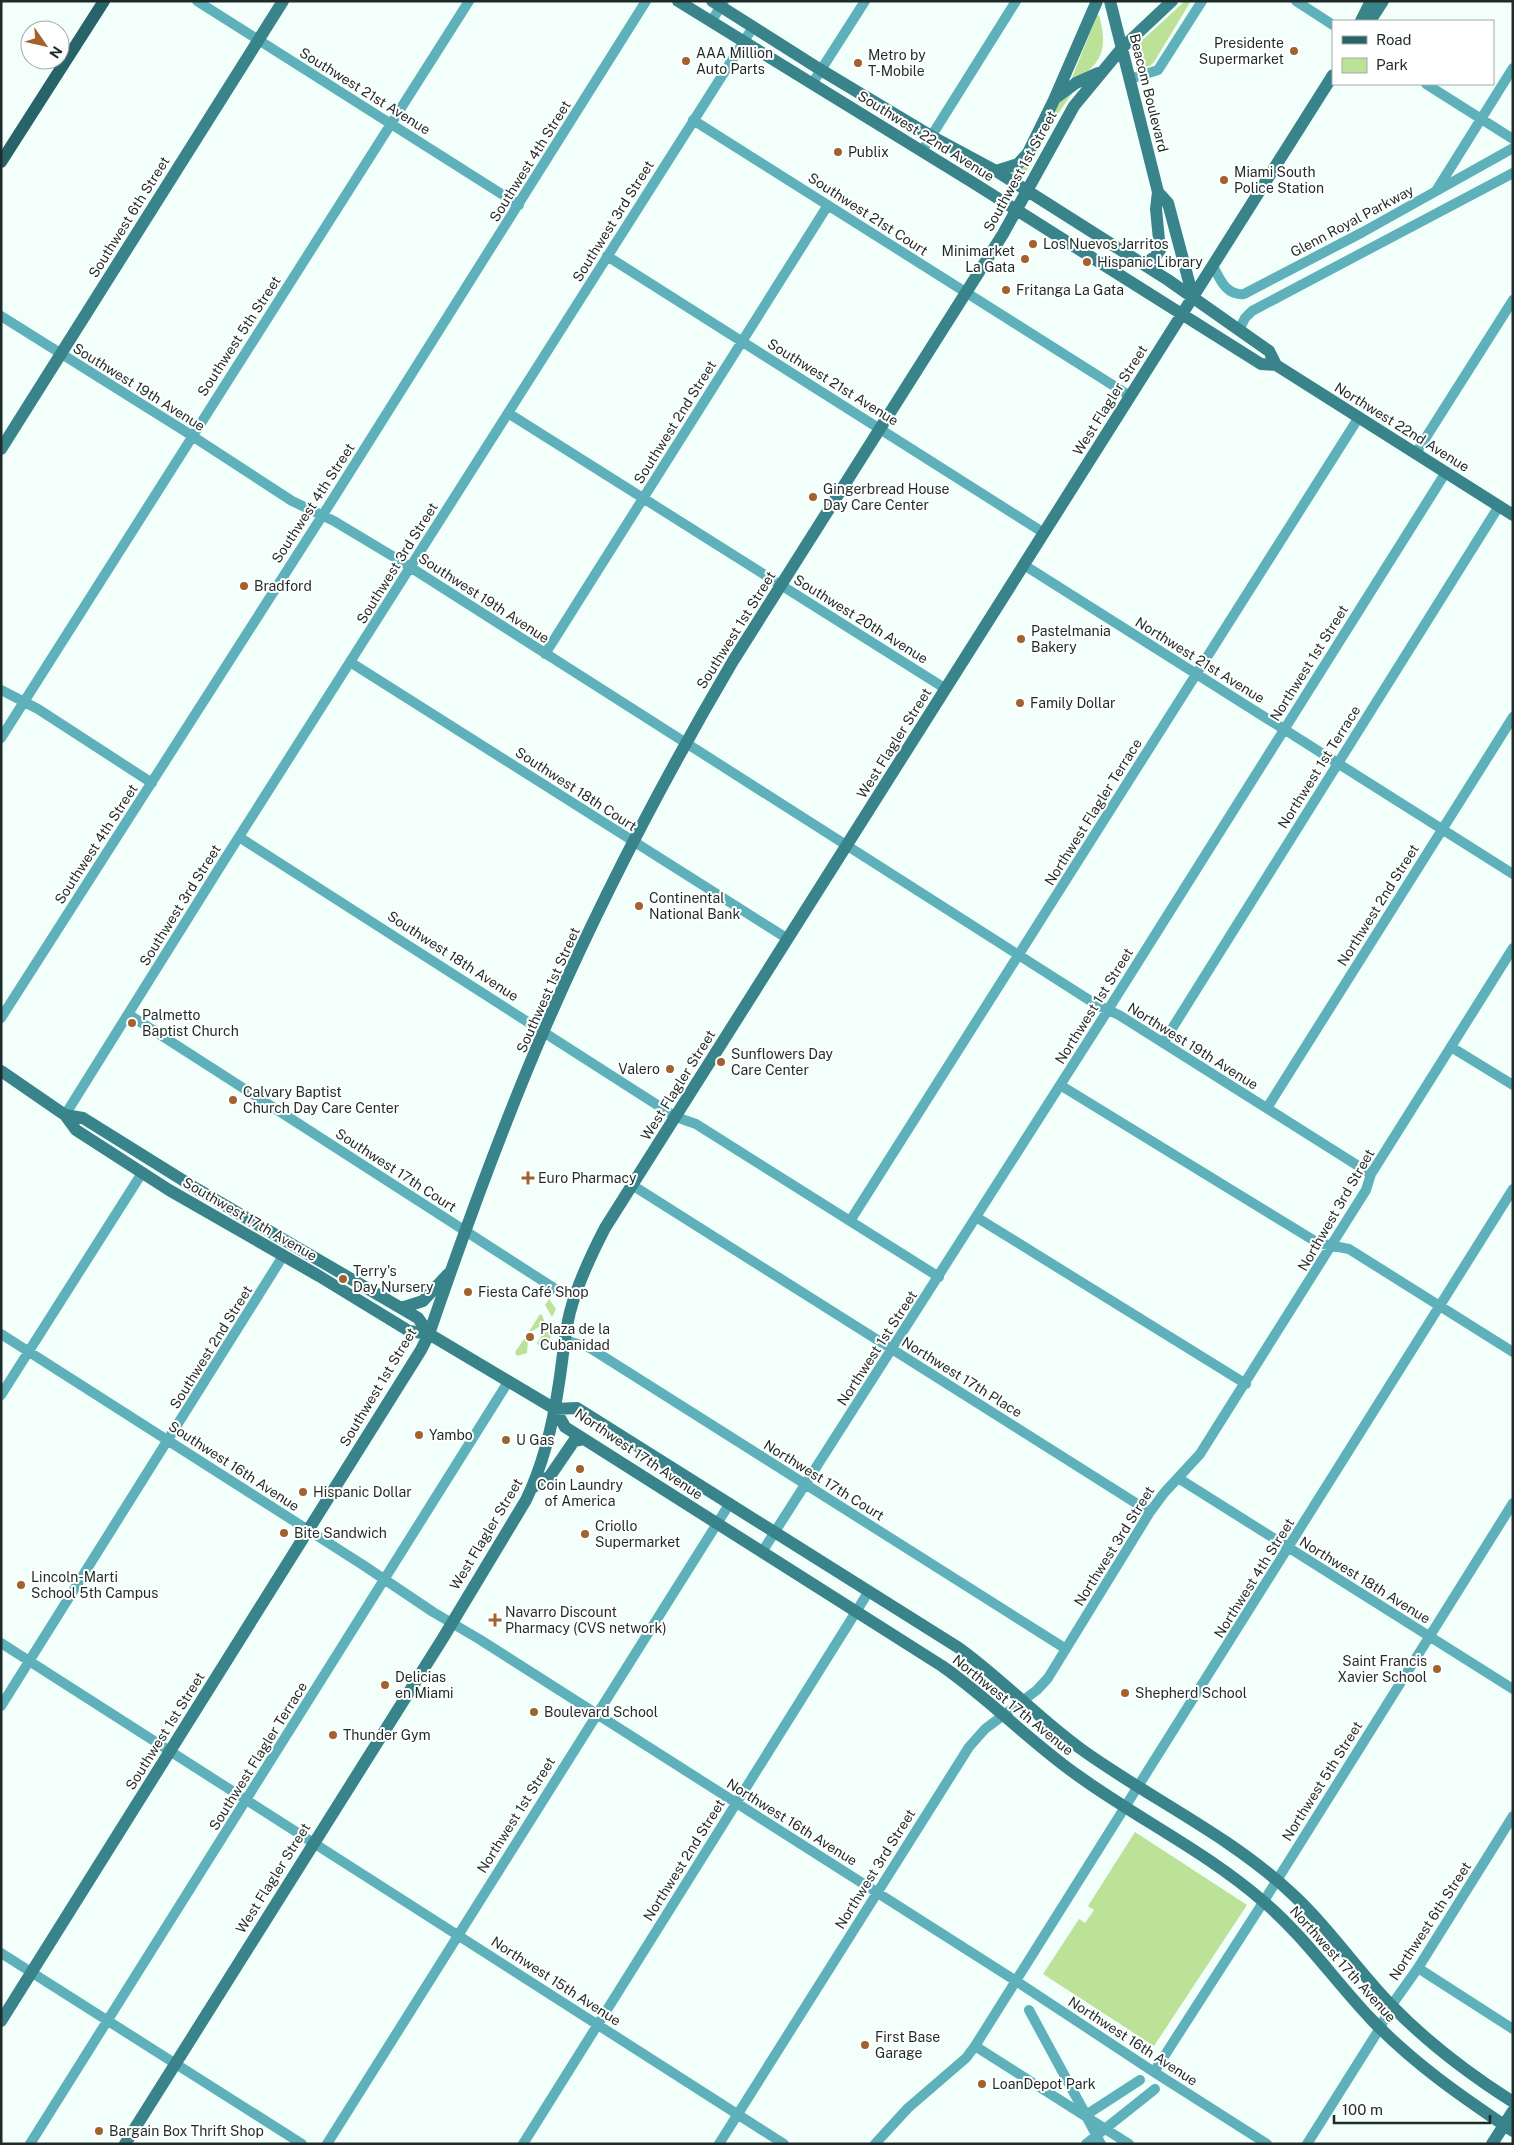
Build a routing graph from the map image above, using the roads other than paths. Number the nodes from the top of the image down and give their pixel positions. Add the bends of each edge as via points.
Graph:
1 (104, 1) edge
2 (197, 1) edge
3 (283, 1) edge
4 (469, 1) edge
5 (646, 1) edge
6 (678, 1) edge
7 (864, 1) edge
8 (1016, 1) edge
9 (1097, 1) edge
10 (1110, 1) edge
11 (1172, 1) edge
12 (1202, 1) edge
13 (1296, 1) edge
14 (1372, 1) edge
15 (1383, 1) edge
16 (719, 3) edge
17 (1362, 20) edge
18 (1371, 20) edge
19 (711, 22) junction
20 (1332, 24) edge
21 (753, 27) junction
22 (258, 40) junction
23 (743, 42) junction
24 (1122, 48) junction
25 (1513, 68) edge
26 (821, 70) junction
27 (1100, 72) junction
28 (1332, 77) edge
29 (1130, 79) junction
30 (812, 84) junction
31 (1428, 85) edge
32 (1054, 100) junction
33 (1481, 119) junction
34 (693, 120) junction
35 (391, 123) junction
36 (931, 136) junction
37 (1513, 139) edge
38 (1513, 148) edge
39 (922, 151) junction
40 (1, 162) edge
41 (996, 171) junction
42 (1513, 173) edge
43 (1027, 192) junction
44 (1158, 192) junction
45 (1435, 192) junction
46 (519, 204) junction
47 (828, 205) junction
48 (1016, 211) junction
49 (608, 256) junction
50 (1143, 264) junction
51 (1213, 266) junction
52 (966, 292) junction
53 (1193, 297) junction
54 (1513, 300) edge
55 (1182, 315) junction
56 (1, 316) edge
57 (1239, 330) junction
58 (742, 341) junction
59 (61, 354) junction
60 (1276, 365) junction
61 (1130, 396) junction
62 (508, 413) junction
63 (1359, 417) junction
64 (880, 429) junction
65 (192, 436) junction
66 (1, 449) edge
67 (1416, 453) junction
68 (1446, 472) junction
69 (643, 497) junction
70 (1499, 506) junction
71 (322, 515) junction
72 (1513, 515) edge
73 (1044, 533) junction
74 (1024, 565) junction
75 (411, 568) junction
76 (781, 585) junction
77 (544, 654) junction
78 (350, 662) junction
79 (1197, 674) junction
80 (946, 689) junction
81 (1, 690) edge
82 (24, 702) junction
83 (1513, 717) edge
84 (1284, 729) junction
85 (1, 738) edge
86 (686, 742) junction
87 (1337, 763) junction
88 (152, 783) junction
89 (1442, 830) junction
90 (239, 837) junction
91 (634, 842) junction
92 (847, 846) junction
93 (1513, 874) edge
94 (788, 939) junction
95 (1513, 948) edge
96 (1019, 955) junction
97 (1107, 1010) junction
98 (128, 1014) junction
99 (1, 1018) edge
100 (544, 1032) junction
101 (1162, 1043) junction
102 (1451, 1046) junction
103 (3, 1076) edge
104 (1060, 1085) junction
105 (1513, 1085) edge
106 (1267, 1108) junction
107 (65, 1115) junction
108 (676, 1116) junction
109 (164, 1169) junction
110 (142, 1173) junction
111 (1371, 1174) junction
112 (632, 1185) junction
113 (1513, 1189) edge
114 (976, 1218) junction
115 (850, 1221) junction
116 (465, 1231) junction
117 (282, 1239) junction
118 (1331, 1246) junction
119 (283, 1256) junction
120 (451, 1270) junction
121 (938, 1277) junction
122 (575, 1297) junction
123 (1440, 1306) junction
124 (401, 1308) junction
125 (1, 1334) edge
126 (428, 1334) junction
127 (564, 1340) junction
128 (892, 1349) junction
129 (29, 1352) junction
130 (1513, 1352) edge
131 (508, 1382) junction
132 (1246, 1384) junction
133 (1, 1395) edge
134 (555, 1409) junction
135 (584, 1439) junction
136 (168, 1440) junction
137 (1178, 1478) junction
138 (806, 1485) junction
139 (532, 1488) junction
140 (730, 1503) junction
141 (1513, 1503) edge
142 (1150, 1512) junction
143 (716, 1524) junction
144 (309, 1530) junction
145 (775, 1532) junction
146 (1289, 1548) junction
147 (762, 1552) junction
148 (384, 1578) junction
149 (869, 1591) junction
150 (857, 1611) junction
151 (452, 1622) junction
152 (1429, 1636) junction
153 (1, 1643) edge
154 (1066, 1649) junction
155 (29, 1660) junction
156 (1513, 1689) edge
157 (1023, 1700) junction
158 (1, 1706) edge
159 (596, 1714) junction
160 (1003, 1714) junction
161 (170, 1751) junction
162 (1139, 1786) junction
163 (247, 1799) junction
164 (736, 1803) junction
165 (1126, 1807) junction
166 (1513, 1816) edge
167 (313, 1842) junction
168 (1277, 1880) junction
169 (877, 1893) junction
170 (1264, 1901) junction
171 (458, 1934) junction
172 (1, 1953) edge
173 (1418, 1968) junction
174 (31, 1973) junction
175 (1016, 1981) junction
176 (1391, 2006) junction
177 (1029, 2010) dead end
178 (108, 2020) junction
179 (1, 2021) edge
180 (598, 2024) junction
181 (1380, 2028) junction
182 (1513, 2029) edge
183 (976, 2046) junction
184 (175, 2064) junction
185 (1154, 2072) junction
186 (1140, 2080) dead end
187 (1155, 2089) dead end
188 (1513, 2102) edge
189 (1513, 2111) edge
190 (738, 2114) junction
191 (1086, 2115) junction
192 (1106, 2128) junction
193 (1508, 2128) edge
194 (1099, 2140) edge
195 (30, 2144) edge
196 (125, 2144) edge
197 (302, 2144) edge
198 (327, 2144) edge
199 (524, 2144) edge
200 (719, 2144) edge
201 (784, 2144) edge
202 (875, 2144) edge
203 (1086, 2144) edge
204 (1129, 2144) edge
205 (1267, 2144) edge
206 (1308, 2144) edge
207 (1492, 2144) edge

1 - 40 main road
2 - 22 street, Southwest 21st Avenue
3 - 22 main road, Southwest 6th Street
4 - 35 street, Southwest 5th Street
5 - 46 street, Southwest 4th Street
6 - 19 main road, Southwest 22nd Avenue
7 - 26 street
8 - 36 street
9 - 32 main road
10 - 24 main road, Beacom Boulevard
11 - 24 main road, Southwest 1st Street
12 - 29 street via 1158,70
13 - 20 street
14 - 17 main road
15 - 18 main road
16 - 19 street
16 - 21 main road, Southwest 22nd Avenue
19 - 23 main road, Southwest 22nd Avenue
21 - 23 street, Southwest 3rd Street
21 - 26 main road, Southwest 22nd Avenue
22 - 35 street, Southwest 21st Avenue
22 - 59 main road, Southwest 6th Street
23 - 30 main road, Southwest 22nd Avenue
23 - 34 street, Southwest 3rd Street
24 - 27 main road, Southwest 1st Street
24 - 29 main road, Beacom Boulevard
25 - 33 street
26 - 30 street
26 - 36 main road, Southwest 22nd Avenue
27 - 32 main road via 1076,83
27 - 43 main road, Southwest 1st Street via 1066,118
28 - 51 main road, West Flagler Street
29 - 44 main road, Beacom Boulevard
30 - 39 main road, Southwest 22nd Avenue
31 - 33 street
32 - 41 main road via 1023,159 1010,168
33 - 37 street
33 - 45 street
34 - 47 street, Southwest 21st Court
34 - 49 street, Southwest 3rd Street
35 - 46 street, Southwest 21st Avenue
35 - 65 street, Southwest 5th Street
36 - 39 street
36 - 41 main road, Southwest 22nd Avenue
38 - 45 street, Glenn Royal Parkway
39 - 48 main road, Southwest 22nd Avenue
41 - 43 main road, Southwest 22nd Avenue
42 - 57 street via 1252,311 1244,318
43 - 48 main road, Southwest 1st Street
43 - 50 main road, Southwest 22nd Avenue
44 - 50 main road, Beacom Boulevard via 1156,209 1160,250 1155,258
44 - 53 main road, Beacom Boulevard via 1168,203
45 - 51 street, Glenn Royal Parkway via 1244,294 1234,294 1227,289
46 - 71 street, Southwest 4th Street
47 - 52 street, Southwest 21st Court
47 - 58 street, Southwest 2nd Street
48 - 52 main road, Southwest 1st Street
48 - 55 main road, Southwest 22nd Avenue
49 - 58 street, Southwest 21st Avenue
49 - 62 street, Southwest 3rd Street
50 - 53 main road, Southwest 22nd Avenue
51 - 53 main road, West Flagler Street
52 - 61 street, Southwest 21st Court
52 - 64 main road, Southwest 1st Street
53 - 55 main road, West Flagler Street
53 - 57 main road, Northwest 22nd Avenue
54 - 67 street
55 - 60 main road, Northwest 22nd Avenue via 1261,364
55 - 61 main road, West Flagler Street
56 - 59 street, Southwest 19th Avenue
57 - 60 main road, Northwest 22nd Avenue via 1269,351
58 - 64 street, Southwest 21st Avenue
58 - 69 street, Southwest 2nd Street
59 - 65 street, Southwest 19th Avenue
59 - 66 main road, Southwest 6th Street
60 - 63 main road, Northwest 22nd Avenue
61 - 73 main road, West Flagler Street
62 - 69 street, Southwest 20th Avenue
62 - 75 street, Southwest 3rd Street
63 - 67 main road, Northwest 22nd Avenue
63 - 79 street, Northwest Flagler Terrace
64 - 73 street, Southwest 21st Avenue
64 - 76 main road, Southwest 1st Street
65 - 71 street, Southwest 19th Avenue via 292,501
65 - 82 street, Southwest 5th Street
67 - 68 main road, Northwest 22nd Avenue
68 - 70 main road, Northwest 22nd Avenue
68 - 84 street, Northwest 1st Street
69 - 76 street, Southwest 20th Avenue
69 - 77 street, Southwest 2nd Street
70 - 72 main road, Northwest 22nd Avenue
70 - 87 street, Northwest 1st Terrace
71 - 75 street, Southwest 19th Avenue
71 - 88 street, Southwest 4th Street
73 - 74 main road, West Flagler Street
74 - 79 street, Northwest 21st Avenue
74 - 80 main road, West Flagler Street
75 - 77 street, Southwest 19th Avenue
75 - 78 street, Southwest 3rd Street
76 - 80 street, Southwest 20th Avenue
76 - 86 main road, Southwest 1st Street
77 - 86 street, Southwest 19th Avenue
78 - 90 street, Southwest 3rd Street
78 - 91 street, Southwest 18th Court
79 - 84 street, Northwest 21st Avenue
79 - 96 street, Northwest Flagler Terrace
80 - 92 main road, West Flagler Street
81 - 82 street
82 - 85 street, Southwest 5th Street
82 - 88 street
83 - 89 street, Northwest 2nd Street
84 - 87 street, Northwest 21st Avenue
84 - 97 street, Northwest 1st Street
86 - 91 main road, Southwest 1st Street
86 - 92 street, Southwest 19th Avenue
87 - 89 street, Northwest 21st Avenue
87 - 101 street, Northwest 1st Terrace
88 - 99 street, Southwest 4th Street
89 - 93 street, Northwest 21st Avenue
89 - 106 street, Northwest 2nd Street
90 - 98 street, Southwest 3rd Street
90 - 100 street, Southwest 18th Avenue
91 - 94 street, Southwest 18th Court
91 - 100 main road, Southwest 1st Street
92 - 94 main road, West Flagler Street
92 - 96 street, Northwest 19th Avenue
94 - 108 main road, West Flagler Street
95 - 102 street, Northwest 3rd Street
96 - 97 street, Northwest 19th Avenue
96 - 115 street, Northwest Flagler Terrace
97 - 101 street, Northwest 19th Avenue via 1119,1014
97 - 104 street, Northwest 1st Street
98 - 107 street, Southwest 3rd Street
98 - 116 street, Southwest 17th Court
100 - 108 street, Southwest 18th Avenue
100 - 116 main road, Southwest 1st Street
101 - 106 street, Northwest 19th Avenue
102 - 105 street
102 - 111 street, Northwest 3rd Street
103 - 107 main road, Southwest 17th Avenue
104 - 114 street, Northwest 1st Street
104 - 118 street via 1318,1243
106 - 111 street, Northwest 19th Avenue
107 - 109 main road, Southwest 17th Avenue via 83,1118
107 - 110 main road, Southwest 17th Avenue via 76,1130
108 - 112 main road, West Flagler Street
108 - 115 street via 696,1124
109 - 110 main road
109 - 117 main road, Southwest 17th Avenue
110 - 119 main road, Southwest 17th Avenue
110 - 129 street
111 - 118 street, Northwest 3rd Street via 1366,1190
112 - 122 main road, West Flagler Street via 595,1246
112 - 128 street, Northwest 17th Place
113 - 123 street, Northwest 4th Street
114 - 121 street, Northwest 1st Street
114 - 132 street
115 - 121 street
116 - 120 main road, Southwest 1st Street
116 - 122 street, Southwest 17th Court via 557,1290
117 - 119 main road
117 - 124 main road, Southwest 17th Avenue
118 - 123 street via 1349,1248
118 - 132 street, Northwest 3rd Street
119 - 126 main road, Southwest 17th Avenue via 409,1331
119 - 136 street, Southwest 2nd Street
120 - 124 main road via 423,1301
120 - 126 main road, Southwest 1st Street
121 - 128 street, Northwest 1st Street
122 - 127 main road, West Flagler Street
123 - 130 street
123 - 146 street, Northwest 4th Street
124 - 126 main road, Southwest 17th Avenue via 418,1318
125 - 129 street, Southwest 16th Avenue
126 - 131 main road, Southwest 17th Avenue
126 - 144 main road, Southwest 1st Street
127 - 134 main road, West Flagler Street
127 - 138 street, Northwest 17th Court via 590,1348
128 - 138 street, Northwest 1st Street
128 - 142 street, Northwest 17th Place
129 - 133 street
129 - 136 street, Southwest 16th Avenue
131 - 134 main road, Southwest 17th Avenue
131 - 148 street, Southwest Flagler Terrace
132 - 137 street, Northwest 3rd Street via 1200,1454
134 - 135 main road, Northwest 17th Avenue via 566,1427
134 - 139 main road, West Flagler Street
134 - 140 main road, Northwest 17th Avenue via 577,1408
135 - 139 main road via 574,1441 550,1476
135 - 143 main road, Northwest 17th Avenue
136 - 144 street, Southwest 16th Avenue
136 - 155 street, Southwest 2nd Street
137 - 142 street, Northwest 3rd Street
137 - 146 street, Northwest 18th Avenue
138 - 145 street, Northwest 1st Street
138 - 154 street, Northwest 17th Court
139 - 151 main road, West Flagler Street
140 - 143 street, Northwest 1st Street
140 - 145 main road, Northwest 17th Avenue
141 - 152 street, Northwest 5th Street
142 - 154 street, Northwest 3rd Street
143 - 147 main road, Northwest 17th Avenue
143 - 159 street, Northwest 1st Street
144 - 148 street, Southwest 16th Avenue
144 - 161 main road, Southwest 1st Street
145 - 147 street, Northwest 1st Street
145 - 149 main road, Northwest 17th Avenue
146 - 152 street, Northwest 18th Avenue
146 - 162 street, Northwest 4th Street
147 - 150 main road, Northwest 17th Avenue
148 - 151 street, Southwest 16th Avenue
148 - 163 street, Southwest Flagler Terrace
149 - 150 street, Northwest 2nd Street
149 - 157 main road, Northwest 17th Avenue via 959,1648
150 - 160 main road, Northwest 17th Avenue via 954,1674
150 - 164 street, Northwest 2nd Street
151 - 159 street, Northwest 16th Avenue
151 - 167 main road, West Flagler Street
152 - 156 street, Northwest 18th Avenue
152 - 168 street, Northwest 5th Street
153 - 155 street, Northwest 15th Avenue
154 - 157 street, Northwest 3rd Street via 1042,1686
155 - 158 street, Southwest 2nd Street
155 - 161 street, Northwest 15th Avenue
157 - 160 street, Northwest 3rd Street
157 - 162 main road, Northwest 17th Avenue via 1080,1748
159 - 164 street, Northwest 16th Avenue
159 - 171 street, Northwest 1st Street
160 - 165 main road, Northwest 17th Avenue via 1079,1777
160 - 169 street, Northwest 3rd Street via 969,1747
161 - 163 street, Northwest 15th Avenue
161 - 174 main road, Southwest 1st Street
162 - 165 street, Northwest 4th Street
162 - 168 main road, Northwest 17th Avenue via 1219,1837
163 - 167 street, Northwest 15th Avenue
163 - 178 street, Southwest Flagler Terrace
164 - 169 street, Northwest 16th Avenue
164 - 180 street, Northwest 2nd Street
165 - 170 main road, Northwest 17th Avenue via 1206,1858
165 - 175 street, Northwest 4th Street
166 - 173 street, Northwest 6th Street
167 - 171 street, Northwest 15th Avenue
167 - 184 main road, West Flagler Street
168 - 170 street, Northwest 5th Street
168 - 176 main road, Northwest 17th Avenue via 1324,1926
169 - 175 street, Northwest 16th Avenue
169 - 190 street, Northwest 3rd Street
170 - 181 main road, Northwest 17th Avenue via 1300,1936
170 - 185 street, Northwest 5th Street
171 - 180 street, Northwest 15th Avenue
171 - 198 street, Northwest 1st Street
172 - 174 street
173 - 176 street, Northwest 6th Street
173 - 182 street
174 - 178 street
174 - 179 main road, Southwest 1st Street
175 - 183 street, Northwest 4th Street
175 - 185 street, Northwest 16th Avenue
176 - 181 street, Northwest 6th Street
176 - 188 main road, Northwest 17th Avenue via 1440,2051
177 - 191 street
178 - 184 street
178 - 195 street, Southwest Flagler Terrace
180 - 190 street, Northwest 15th Avenue
180 - 199 street, Northwest 2nd Street
181 - 193 main road, Northwest 17th Avenue via 1432,2075
181 - 206 street, Northwest 6th Street
183 - 191 street
183 - 202 street, Northwest 4th Street via 908,2108
184 - 196 main road, West Flagler Street
184 - 197 street
185 - 205 street, Northwest 16th Avenue
186 - 191 street
187 - 192 street
189 - 193 main road
190 - 200 street, Northwest 3rd Street
190 - 201 street, Northwest 15th Avenue
191 - 192 street
191 - 194 street
192 - 194 street
192 - 204 street
193 - 207 main road
194 - 203 street

